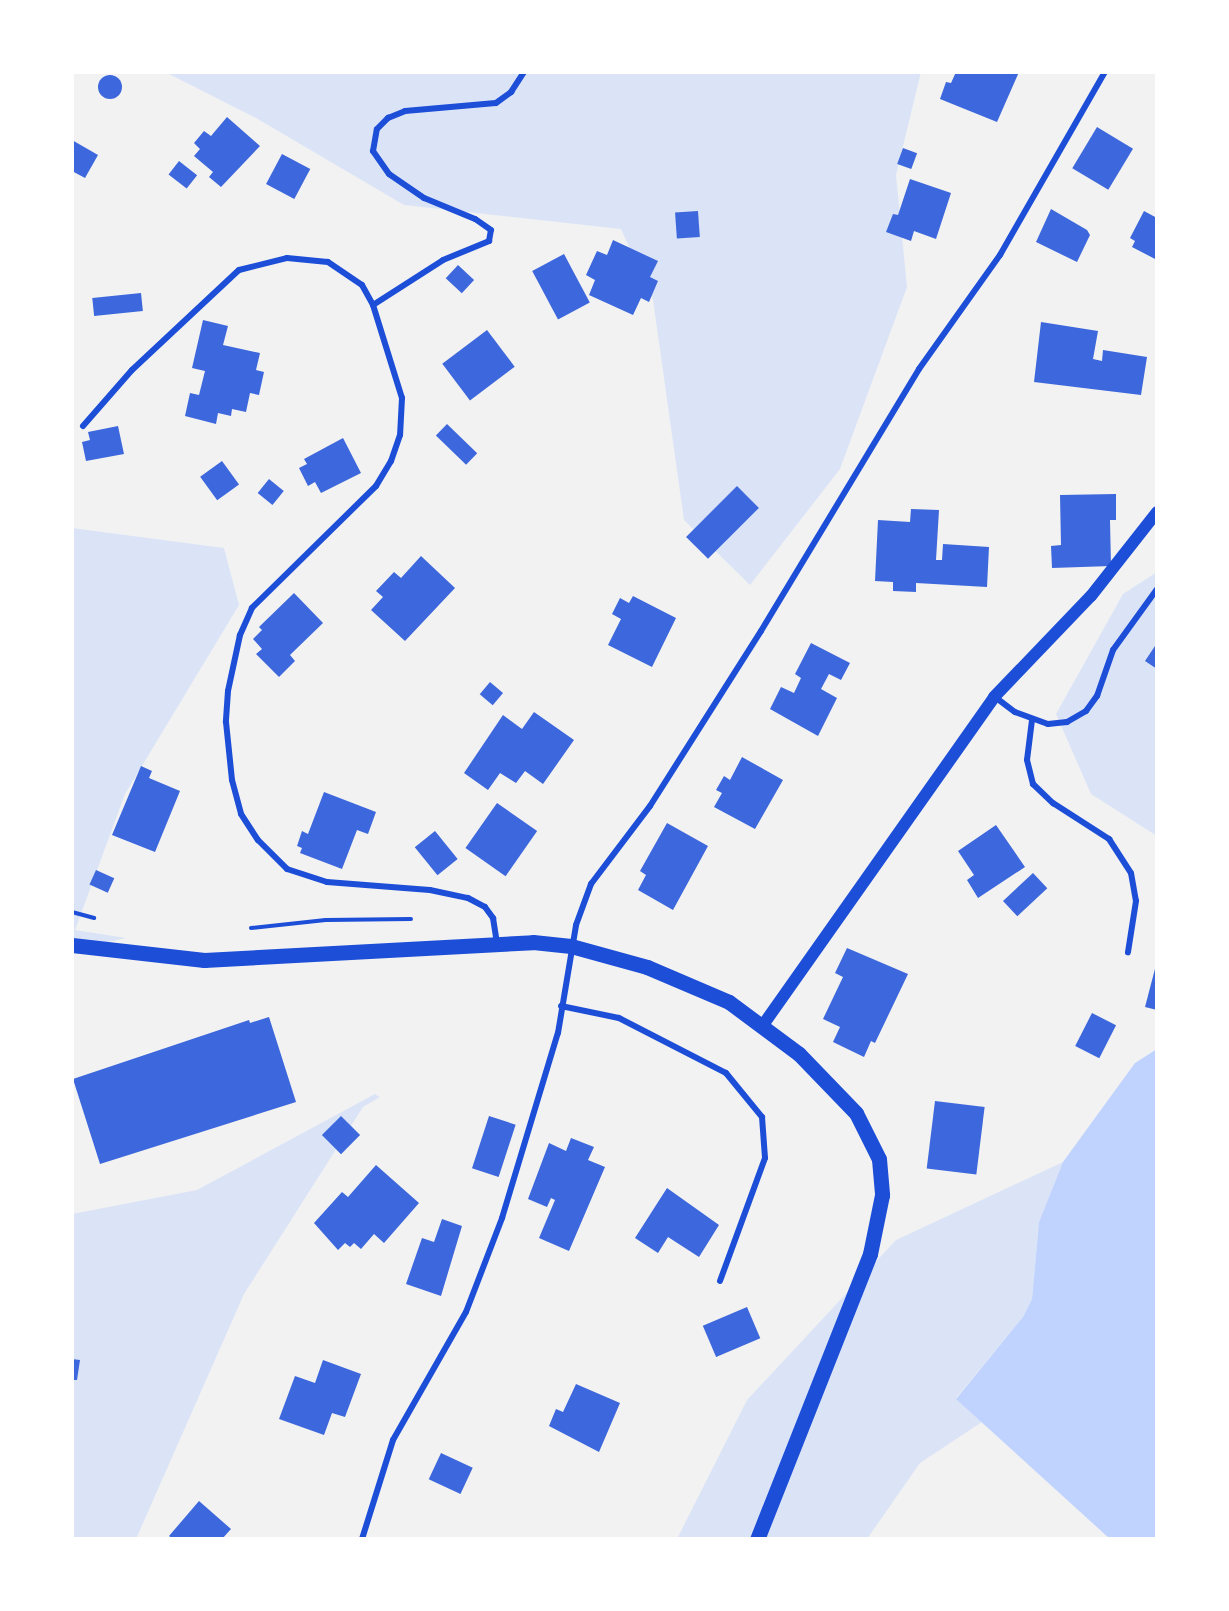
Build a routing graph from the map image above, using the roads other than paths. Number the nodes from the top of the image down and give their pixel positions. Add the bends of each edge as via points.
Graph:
1 (524, 72) edge
2 (1105, 72) edge
3 (373, 305) junction
4 (83, 426) dead end
5 (1157, 512) edge
6 (1157, 590) edge
7 (994, 697) junction
8 (1032, 720) junction
9 (72, 945) edge
10 (498, 945) junction
11 (571, 946) junction
12 (1128, 952) dead end
13 (561, 1006) junction
14 (763, 1024) junction
15 (720, 1281) dead end
16 (362, 1539) edge
17 (757, 1539) edge

1 - 3 street via 511,92 496,103 405,111 388,118 377,129 373,151 389,174 424,198 475,219 491,230 489,241 443,260
2 - 11 street via 1000,255 919,369 650,806 591,884
3 - 4 street via 362,285 328,262 287,258 239,270 132,370
3 - 10 street via 402,398 399,435 376,486 252,608 240,635 228,691 225,722 232,780 241,814 258,840 287,869 327,882 430,890 468,898 485,907 493,918
5 - 7 main road via 1091,596
6 - 8 street via 1113,650 1097,696 1086,711 1068,722 1048,724
7 - 8 street
7 - 14 main road
8 - 12 street via 1027,760 1032,784 1053,803 1109,839 1131,873 1136,901
9 - 10 main road via 204,960
10 - 11 main road via 533,942
11 - 13 street
11 - 14 main road via 647,967 729,1002
13 - 15 street via 619,1018 726,1073 762,1117 765,1158
13 - 16 street via 558,1033 502,1218 466,1312 393,1440
14 - 17 main road via 799,1054 856,1113 879,1159 882,1195 870,1254

